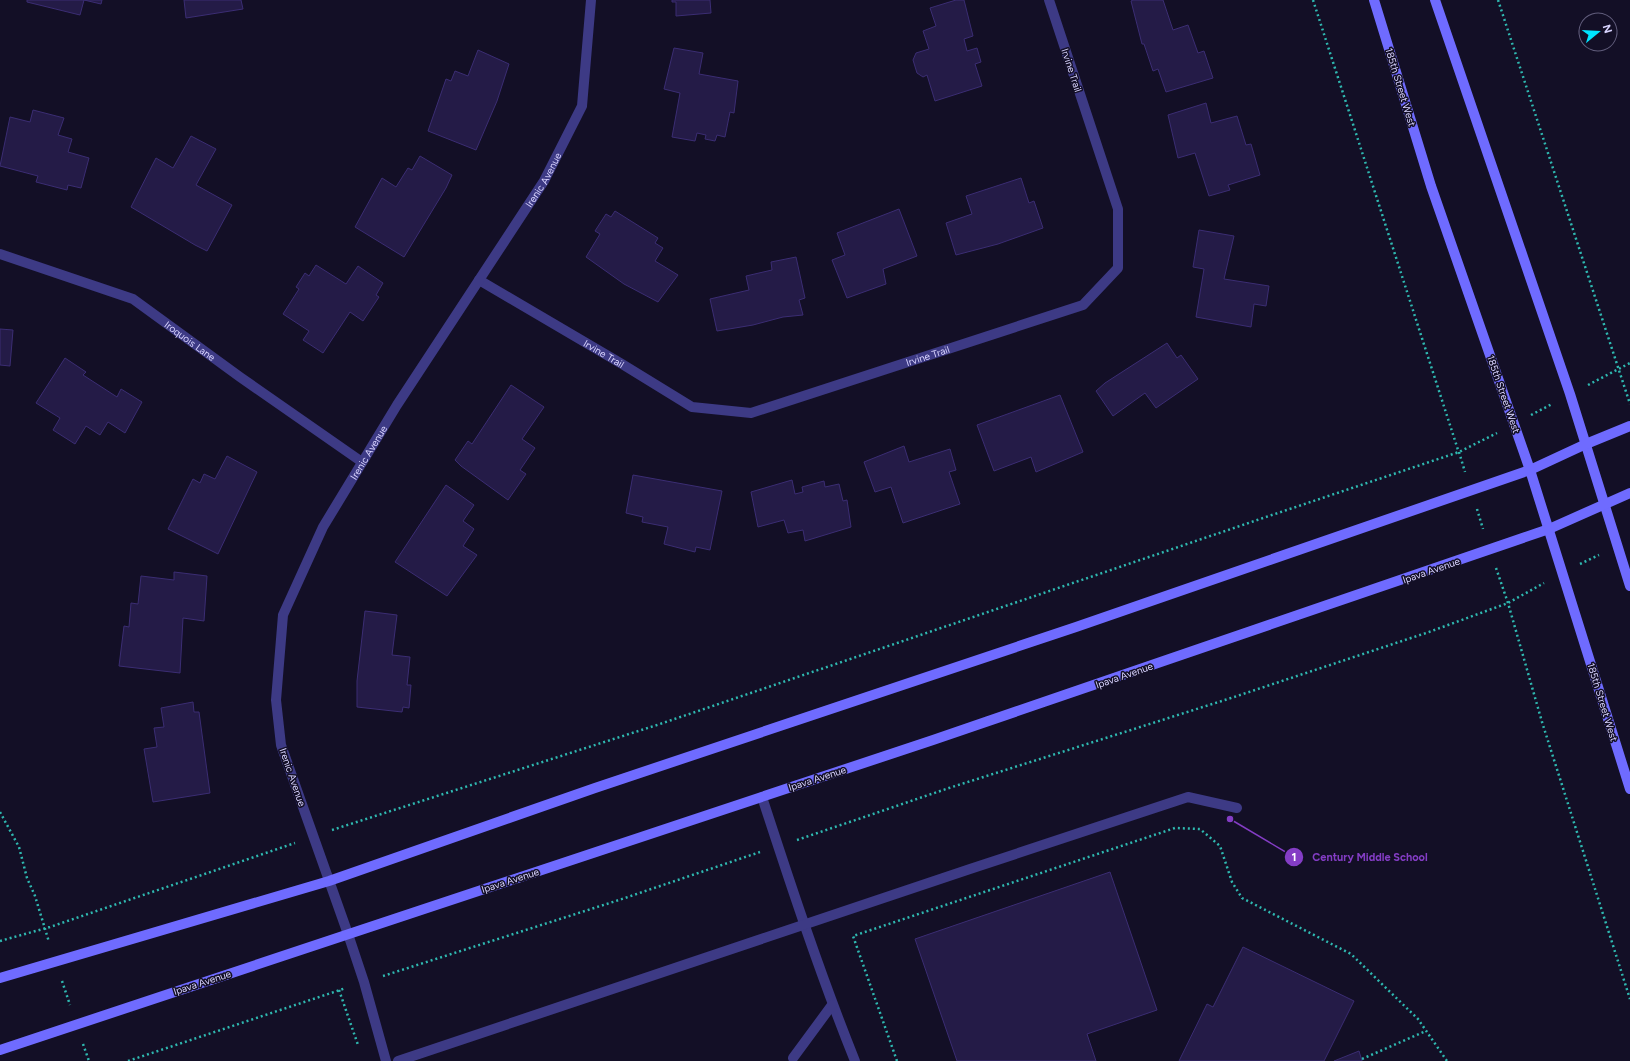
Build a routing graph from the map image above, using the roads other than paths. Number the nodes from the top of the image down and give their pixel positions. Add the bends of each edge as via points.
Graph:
1 (591, 0) edge
2 (1049, 0) edge
3 (1374, 0) edge
4 (1435, 0) edge
5 (0, 254) edge
6 (479, 280) junction
7 (1630, 426) edge
8 (1586, 444) junction
9 (362, 462) junction
10 (1530, 470) junction
11 (1630, 493) edge
12 (1605, 504) junction
13 (1549, 529) junction
14 (1630, 586) edge
15 (1630, 789) edge
16 (762, 797) junction
17 (1237, 808) dead end
18 (329, 881) junction
19 (804, 924) junction
20 (348, 934) junction
21 (0, 978) edge
22 (832, 1004) junction
23 (0, 1050) edge
24 (793, 1058) dead end
25 (386, 1061) edge
26 (398, 1061) edge
27 (855, 1061) edge

1 - 6 street, Irenic Avenue via 582,106 544,181
2 - 6 street, Irvine Trail via 1118,209 1118,268 1083,305 751,413 692,407
3 - 10 street, 185th Street West via 1431,186
4 - 8 street
5 - 9 street, Iroquois Lane via 133,299 240,378
6 - 9 street, Irenic Avenue
7 - 8 street
8 - 10 street
8 - 12 street
9 - 18 street, Irenic Avenue via 323,527 283,615 276,700 281,745
10 - 13 street, 185th Street West
10 - 18 street
11 - 12 street, Ipava Avenue
12 - 13 street, Ipava Avenue
12 - 14 street
13 - 15 street, 185th Street West
13 - 16 street, Ipava Avenue
16 - 19 street
16 - 20 street, Ipava Avenue
17 - 19 street via 1188,797
18 - 20 street, Irenic Avenue
18 - 21 street
19 - 22 street
19 - 26 street
20 - 23 street, Ipava Avenue
20 - 25 street, Irenic Avenue
22 - 24 street
22 - 27 street

